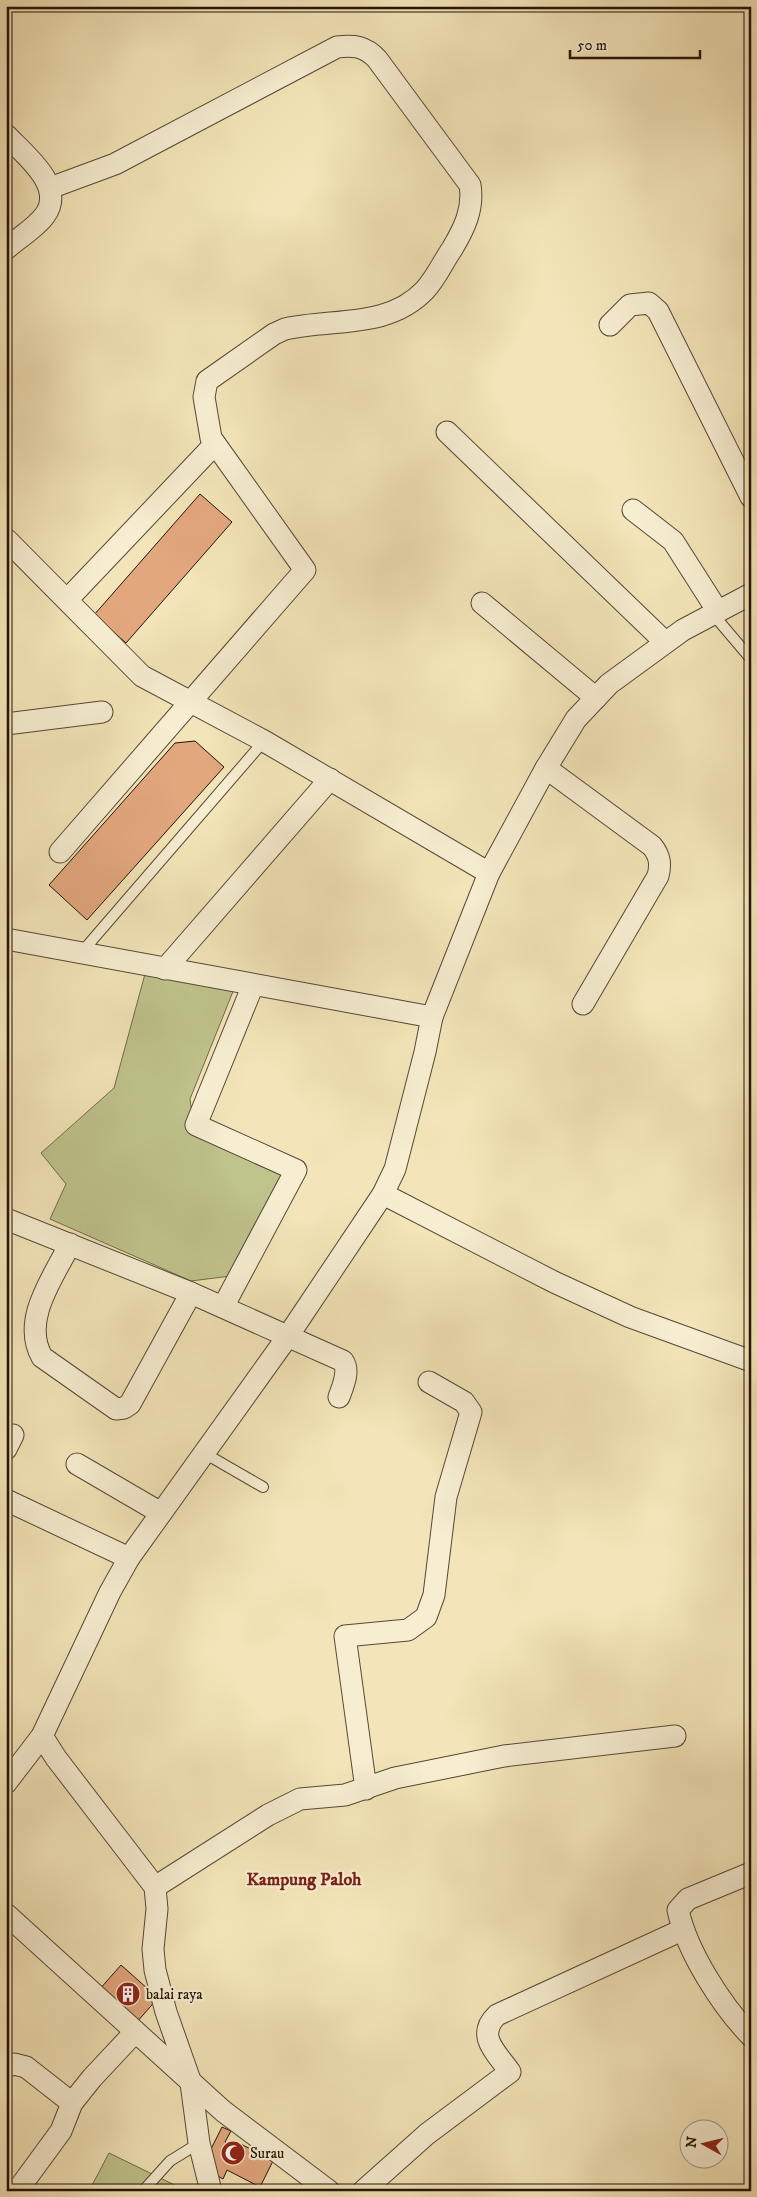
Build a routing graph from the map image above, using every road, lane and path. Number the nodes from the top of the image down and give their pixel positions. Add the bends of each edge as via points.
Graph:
1 (6, 135) edge
2 (50, 188) junction
3 (6, 249) edge
4 (610, 325) dead end
5 (447, 432) dead end
6 (215, 444) junction
7 (751, 497) edge
8 (633, 510) dead end
9 (6, 539) edge
10 (751, 594) edge
11 (67, 600) junction
12 (482, 603) dead end
13 (715, 612) junction
14 (665, 642) junction
15 (751, 658) edge
16 (596, 698) junction
17 (190, 701) junction
18 (102, 712) dead end
19 (6, 724) edge
20 (264, 741) junction
21 (546, 768) junction
22 (330, 779) junction
23 (60, 852) dead end
24 (489, 873) junction
25 (6, 939) edge
26 (81, 953) junction
27 (165, 969) junction
28 (253, 985) junction
29 (583, 1004) dead end
30 (432, 1017) junction
31 (382, 1194) junction
32 (6, 1220) edge
33 (70, 1244) junction
34 (191, 1293) junction
35 (223, 1307) junction
36 (288, 1336) junction
37 (751, 1361) edge
38 (429, 1382) dead end
39 (339, 1397) dead end
40 (204, 1453) junction
41 (78, 1464) dead end
42 (263, 1487) dead end
43 (6, 1500) edge
44 (161, 1513) junction
45 (129, 1558) junction
46 (42, 1736) junction
47 (675, 1736) dead end
48 (6, 1783) edge
49 (366, 1789) junction
50 (751, 1873) edge
51 (155, 1887) junction
52 (6, 1914) edge
53 (682, 1930) junction
54 (135, 2032) junction
55 (751, 2036) edge
56 (6, 2067) edge
57 (191, 2083) junction
58 (72, 2103) junction
59 (199, 2143) junction
60 (17, 2191) edge
61 (143, 2191) edge
62 (211, 2191) edge
63 (329, 2191) edge
64 (363, 2191) edge

1 - 2 street via 42,174
2 - 3 street via 51,201 45,216
2 - 6 street via 115,164 338,47 352,45 363,47 377,58 470,185 470,206 464,227 434,278 411,303 369,319 285,329 208,381 204,397 209,430
4 - 7 street via 630,305 649,303 658,311
5 - 14 street
6 - 11 street
6 - 17 street via 305,570
8 - 13 street via 673,541
9 - 11 street
10 - 13 street
11 - 17 street via 142,676
12 - 16 street
13 - 14 street
13 - 15 lane
14 - 16 street via 609,684
16 - 21 street via 576,719
17 - 20 street
17 - 23 street
18 - 19 street
20 - 22 street
20 - 26 lane
21 - 24 street
21 - 29 street via 652,846 660,865 658,876
22 - 24 street
22 - 27 street
24 - 30 street
25 - 26 street
26 - 27 street
27 - 28 street
28 - 30 street
28 - 35 street via 196,1125 296,1170
30 - 31 street via 395,1169
31 - 36 street
31 - 37 street via 630,1317
32 - 33 street
33 - 34 street
33 - 34 street via 34,1320 36,1346 42,1357 116,1409 130,1404
34 - 35 street
35 - 36 street
36 - 39 street via 343,1361 346,1377
36 - 40 street
38 - 49 street via 464,1402 471,1412 446,1497 434,1595 426,1617 408,1630 344,1636
40 - 42 lane
40 - 44 street
41 - 44 street
43 - 45 street
44 - 45 street
45 - 46 street
46 - 48 street
46 - 51 street
47 - 49 street via 504,1756 395,1778
49 - 51 street via 346,1795 300,1799 268,1815
50 - 53 street via 688,1899 678,1910
51 - 57 street via 155,1970
52 - 54 street
53 - 55 street via 732,2016
53 - 64 street via 497,2015 489,2023 487,2032 490,2043 510,2072 427,2134
54 - 57 street
54 - 58 street
56 - 58 street via 14,2064 26,2066
57 - 59 street
57 - 63 street
58 - 60 street via 61,2131
59 - 61 lane via 170,2161
59 - 62 street

